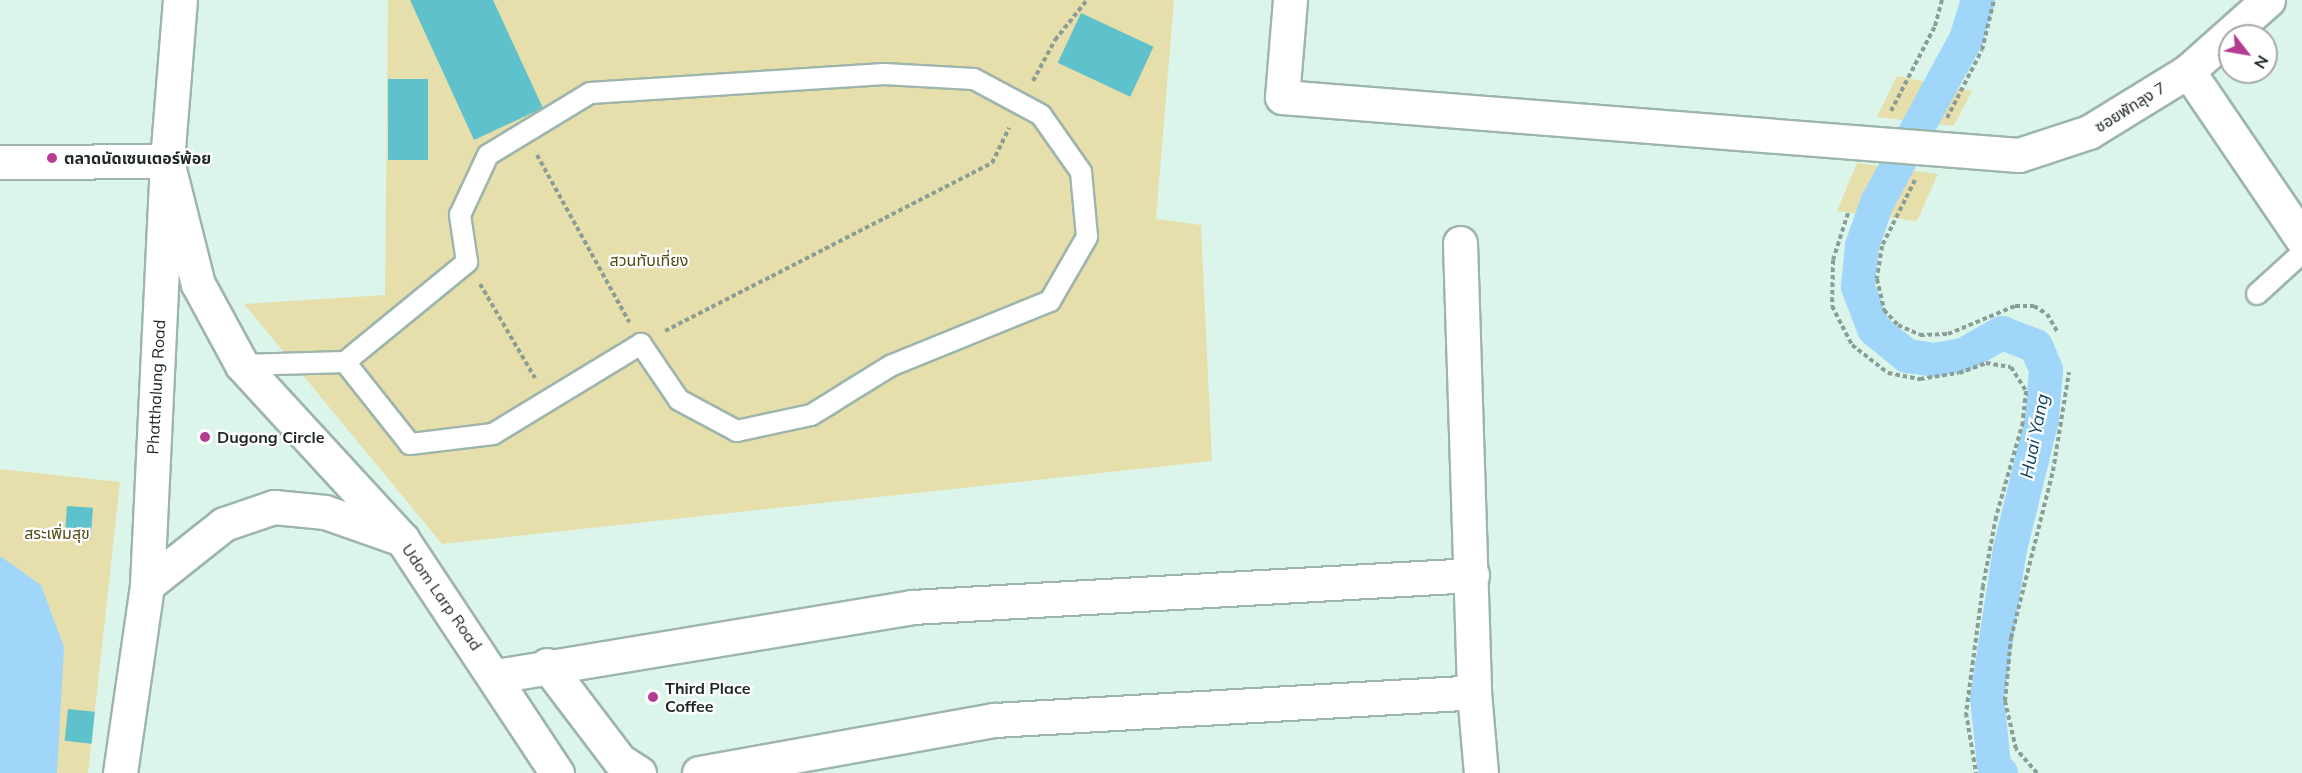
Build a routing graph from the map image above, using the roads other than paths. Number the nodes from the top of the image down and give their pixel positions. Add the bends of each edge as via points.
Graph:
1 (180, 0) edge
2 (1290, 0) edge
3 (2268, 0) edge
4 (2188, 71) junction
5 (166, 161) junction
6 (0, 162) edge
7 (2302, 239) edge
8 (1460, 243) dead end
9 (2302, 253) edge
10 (2257, 294) dead end
11 (345, 362) junction
12 (242, 365) junction
13 (402, 539) junction
14 (1472, 575) junction
15 (147, 585) junction
16 (547, 665) junction
17 (496, 676) junction
18 (1474, 692) junction
19 (120, 773) edge
20 (557, 773) edge
21 (639, 773) edge
22 (699, 773) edge
23 (1481, 773) edge

1 - 5 street, Phatthalung Road
2 - 4 street, ซอยพัทลุง 7 via 1282,97 1869,140 1964,151 2019,155 2089,132
3 - 4 street, ซอยพัทลุง 7
4 - 7 street
5 - 6 street
5 - 12 street via 198,284
5 - 15 street, Phatthalung Road
8 - 14 street
9 - 10 lane
11 - 11 lane via 467,262 460,215 488,155 590,93 884,74 974,79 1041,116 1081,172 1087,237 1050,301 892,365 811,415 737,431 679,399 640,344 546,398 493,434 411,444
11 - 12 lane
12 - 13 street
13 - 15 street, Udom Larp Road via 325,512 274,507 224,524
13 - 17 street, Udom Larp Road
14 - 16 street via 912,607
14 - 18 street
15 - 19 street, Phatthalung Road
16 - 17 street
16 - 21 street via 619,760
17 - 20 street, Udom Larp Road
18 - 22 street via 994,720
18 - 23 street

